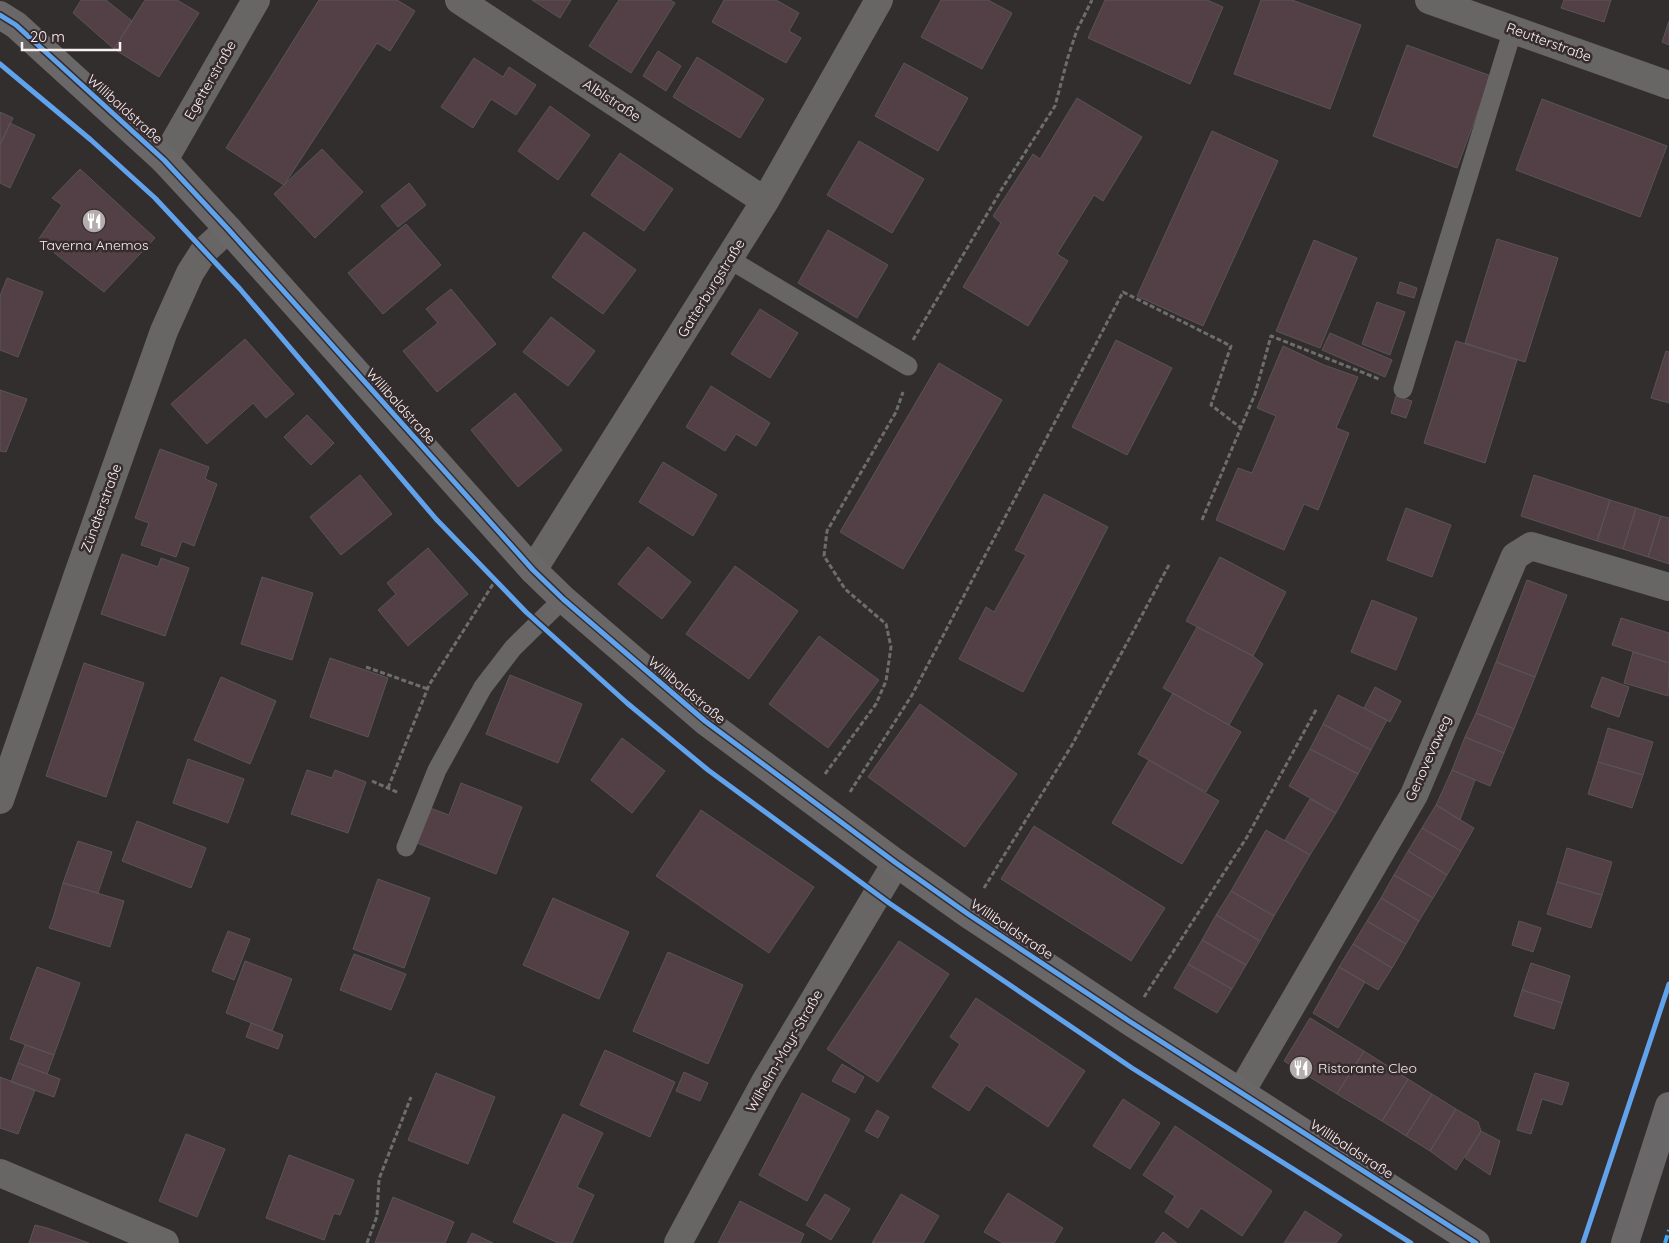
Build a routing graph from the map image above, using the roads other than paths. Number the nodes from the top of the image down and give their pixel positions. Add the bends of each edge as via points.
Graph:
1 (256, 0) edge
2 (459, 0) edge
3 (879, 0) edge
4 (1429, 0) edge
5 (0, 15) edge
6 (1513, 29) junction
7 (1669, 85) edge
8 (164, 160) junction
9 (765, 201) junction
10 (228, 229) junction
11 (729, 259) junction
12 (908, 366) road end
13 (1403, 389) road end
14 (533, 570) junction
15 (1669, 587) edge
16 (562, 599) junction
17 (0, 800) edge
18 (406, 848) dead end
19 (896, 863) junction
20 (1241, 1092) junction
21 (1669, 1106) edge
22 (0, 1173) edge
23 (165, 1243) edge
24 (678, 1243) edge
25 (1476, 1243) edge
26 (1625, 1243) edge

1 - 8 street, Egetterstraße
2 - 9 street, Alblstraße
3 - 9 street, Gatterburgstraße
4 - 6 street, Reutterstraße
5 - 8 street, Willibaldstraße via 16,25
6 - 7 street, Reutterstraße
6 - 13 lane
8 - 10 street, Willibaldstraße
9 - 11 street, Gatterburgstraße
10 - 14 street, Willibaldstraße
10 - 17 street, Zündterstraße via 204,251 190,273 164,331
11 - 12 lane
11 - 14 street, Gatterburgstraße
14 - 16 street, Willibaldstraße
15 - 20 street, Genovevaweg via 1531,546 1515,556 1414,795
16 - 18 lane via 513,648 483,687 436,770
16 - 19 street, Willibaldstraße via 705,721
19 - 20 street, Willibaldstraße via 1129,1021
19 - 24 street, Wilhelm-Mayr-Straße via 765,1082
20 - 25 street, Willibaldstraße
21 - 26 street
22 - 23 street

